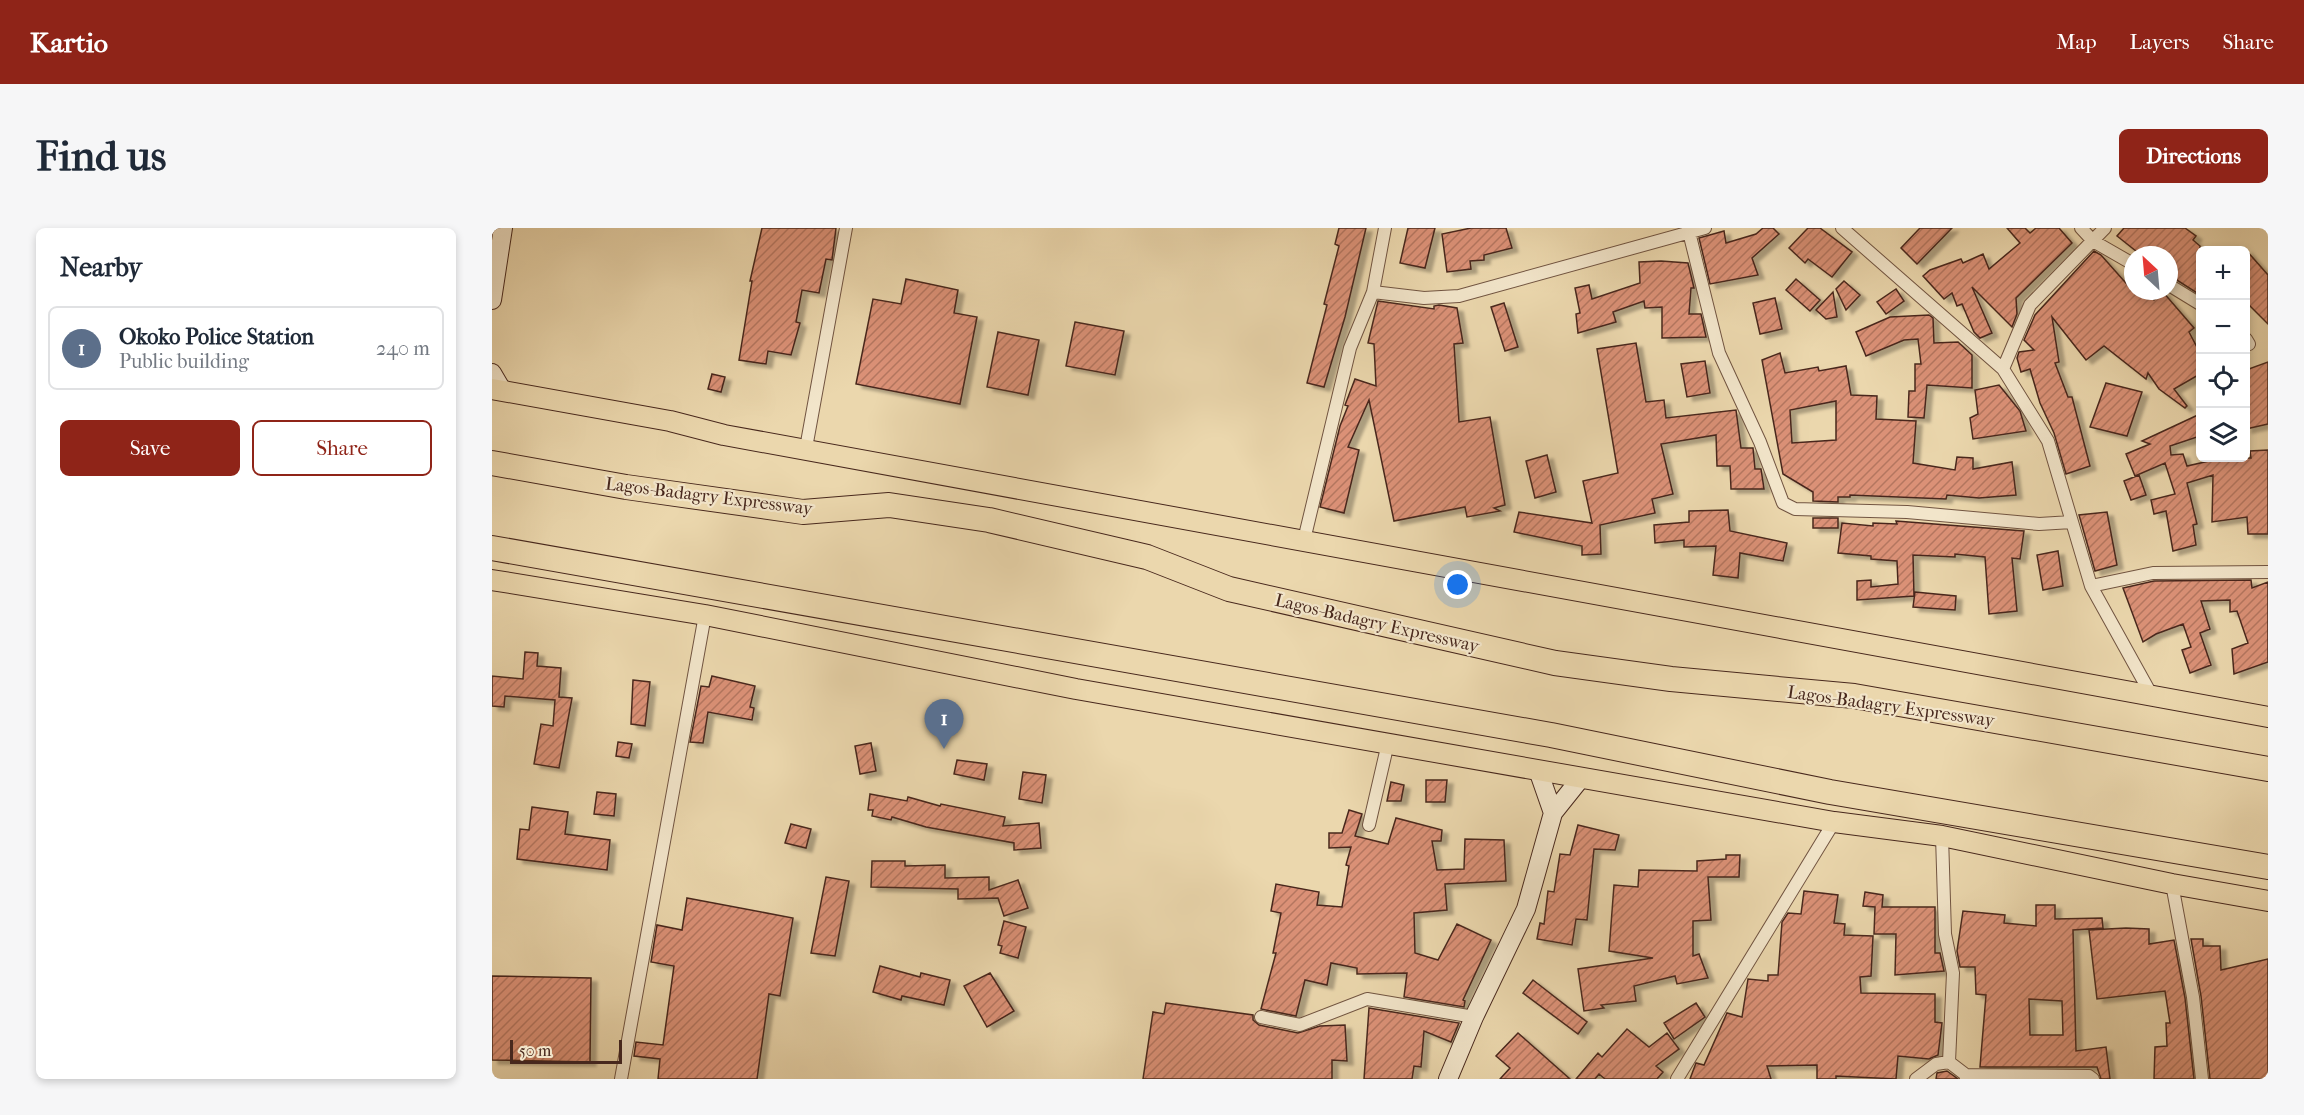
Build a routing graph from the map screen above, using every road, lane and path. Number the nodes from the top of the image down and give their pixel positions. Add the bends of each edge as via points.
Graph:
1 (503, 228) edge
2 (846, 228) edge
3 (1385, 228) edge
4 (1705, 228) edge
5 (1842, 228) edge
6 (2081, 228) edge
7 (2105, 228) edge
8 (1689, 230) edge
9 (2093, 241) junction
10 (2124, 259) edge
11 (2178, 291) edge
12 (1373, 292) junction
13 (492, 300) edge
14 (2196, 302) edge
15 (2003, 369) junction
16 (495, 384) edge
17 (806, 448) junction
18 (492, 463) edge
19 (2072, 522) junction
20 (1304, 540) junction
21 (492, 548) edge
22 (2268, 572) edge
23 (492, 580) edge
24 (2091, 586) junction
25 (705, 615) junction
26 (2152, 696) junction
27 (2268, 717) edge
28 (1388, 743) junction
29 (2268, 769) edge
30 (1538, 770) junction
31 (1581, 778) junction
32 (1553, 813) junction
33 (1834, 822) junction
34 (1368, 825) dead end
35 (1942, 836) junction
36 (2268, 867) edge
37 (2172, 884) junction
38 (2268, 901) edge
39 (1261, 1017) dead end
40 (1474, 1017) junction
41 (1949, 1062) junction
42 (1966, 1077) edge
43 (621, 1079) edge
44 (1448, 1079) edge
45 (1677, 1079) edge
46 (1916, 1079) edge
47 (2093, 1079) edge
48 (2202, 1079) edge

1 - 13 main road
2 - 17 street
3 - 12 street
4 - 8 street
5 - 15 street
6 - 9 street
7 - 9 street
8 - 12 street via 1459,296 1424,298
8 - 19 street via 1719,353 1783,503 1794,509 1907,512 2039,524
9 - 10 street
9 - 15 street via 2030,305
11 - 14 street
12 - 20 street via 1350,348
15 - 19 street via 2048,441
16 - 17 main road via 724,435
17 - 20 main road
18 - 29 highway, Lagos-Badagry Expressway via 803,512 889,505 989,520 1147,557 1229,589 1555,663 1671,679 1854,696
19 - 24 street
20 - 26 main road
21 - 36 highway via 1551,735 1830,792
22 - 24 street via 2153,573
23 - 25 main road
24 - 26 street
25 - 28 main road via 1076,689
25 - 43 street
26 - 27 main road
28 - 30 main road
28 - 34 street
30 - 31 main road
30 - 32 main road
31 - 32 main road
31 - 33 main road
32 - 40 main road via 1526,909
33 - 35 main road
33 - 45 street
35 - 37 main road
35 - 41 street via 1945,934 1953,973
37 - 38 main road
37 - 48 street via 2193,997
39 - 40 street via 1300,1025 1367,999
40 - 44 main road
41 - 42 street
41 - 46 street via 1936,1064
42 - 47 street

